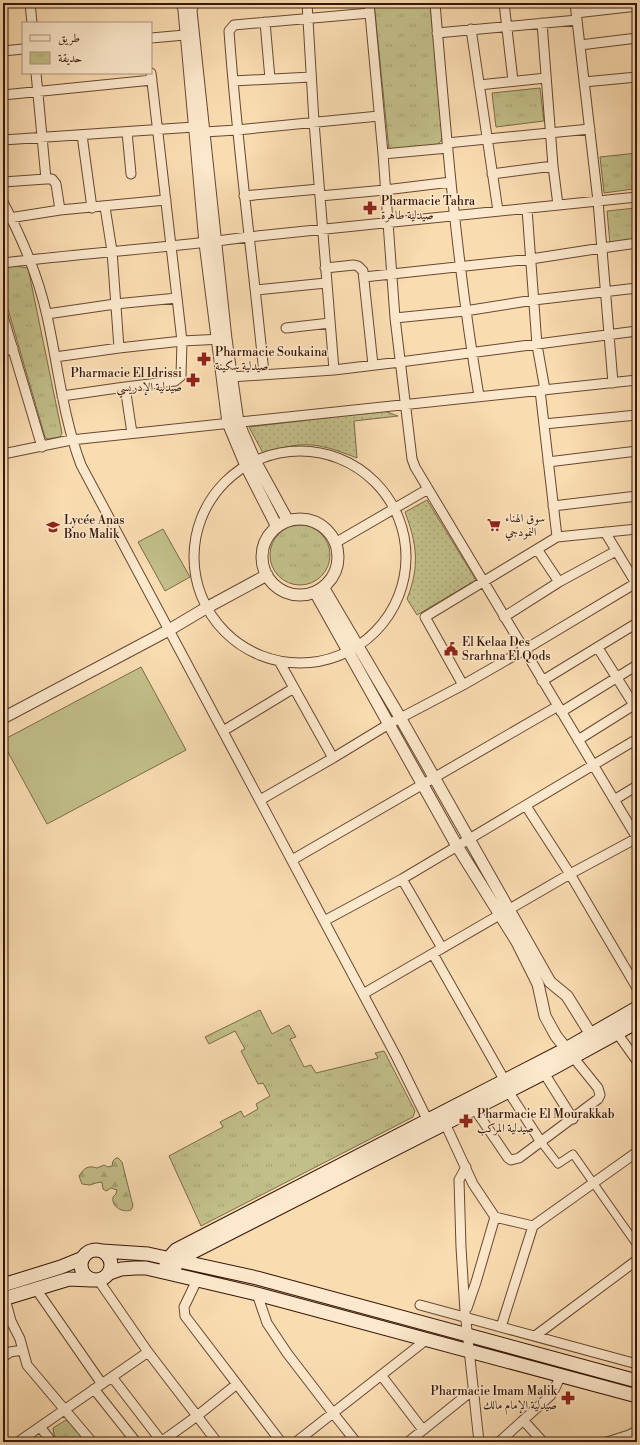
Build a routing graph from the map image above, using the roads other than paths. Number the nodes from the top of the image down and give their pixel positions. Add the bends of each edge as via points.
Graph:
1 (30, 3) edge
2 (182, 3) edge
3 (193, 3) edge
4 (307, 3) edge
5 (369, 3) edge
6 (435, 3) edge
7 (504, 3) edge
8 (575, 3) edge
9 (637, 6) edge
10 (370, 13) junction
11 (576, 16) junction
12 (307, 19) junction
13 (32, 22) edge
14 (265, 22) junction
15 (542, 23) junction
16 (506, 26) junction
17 (471, 29) junction
18 (437, 33) junction
19 (185, 35) junction
20 (152, 38) edge
21 (637, 38) edge
22 (580, 45) junction
23 (22, 49) edge
24 (3, 50) edge
25 (36, 74) edge
26 (151, 77) edge
27 (310, 77) junction
28 (637, 77) edge
29 (546, 78) junction
30 (270, 79) junction
31 (233, 81) junction
32 (513, 81) junction
33 (584, 82) junction
34 (479, 85) junction
35 (37, 91) junction
36 (3, 95) edge
37 (379, 116) junction
38 (314, 122) junction
39 (194, 127) junction
40 (157, 129) junction
41 (590, 129) junction
42 (237, 130) junction
43 (127, 132) junction
44 (204, 132) junction
45 (550, 132) junction
46 (82, 135) junction
47 (42, 138) junction
48 (487, 139) junction
49 (3, 140) edge
50 (447, 145) junction
51 (383, 154) junction
52 (553, 166) junction
53 (131, 174) dead end
54 (492, 174) junction
55 (46, 179) junction
56 (3, 182) edge
57 (451, 182) junction
58 (385, 190) junction
59 (319, 193) junction
60 (244, 196) junction
61 (637, 197) edge
62 (166, 200) junction
63 (598, 201) junction
64 (3, 202) edge
65 (558, 205) junction
66 (105, 207) junction
67 (92, 208) junction
68 (527, 208) junction
69 (60, 210) junction
70 (498, 211) junction
71 (454, 217) junction
72 (7, 218) edge
73 (388, 223) junction
74 (322, 230) junction
75 (248, 237) junction
76 (210, 242) junction
77 (637, 244) edge
78 (171, 245) junction
79 (602, 248) junction
80 (112, 251) junction
81 (531, 259) junction
82 (31, 260) junction
83 (3, 262) edge
84 (461, 266) junction
85 (325, 268) junction
86 (391, 274) junction
87 (364, 277) junction
88 (326, 283) junction
89 (637, 288) edge
90 (256, 290) junction
91 (606, 292) junction
92 (178, 298) junction
93 (534, 300) junction
94 (115, 304) junction
95 (465, 311) junction
96 (47, 314) junction
97 (3, 316) edge
98 (395, 318) junction
99 (330, 323) junction
100 (286, 328) dead end
101 (637, 331) edge
102 (610, 334) junction
103 (221, 339) junction
104 (182, 341) junction
105 (537, 345) junction
106 (13, 348) junction
107 (118, 348) junction
108 (3, 352) edge
109 (471, 354) junction
110 (55, 357) junction
111 (400, 362) junction
112 (373, 365) junction
113 (334, 370) junction
114 (264, 374) junction
115 (231, 377) junction
116 (637, 380) edge
117 (613, 383) junction
118 (125, 386) junction
119 (543, 390) junction
120 (62, 396) junction
121 (479, 396) junction
122 (405, 404) junction
123 (637, 415) edge
124 (233, 422) junction
125 (544, 424) junction
126 (132, 434) junction
127 (72, 440) junction
128 (42, 447) junction
129 (637, 451) edge
130 (3, 454) edge
131 (548, 462) junction
132 (250, 464) junction
133 (428, 489) junction
134 (637, 496) edge
135 (553, 506) junction
136 (394, 508) junction
137 (288, 521) junction
138 (278, 527) junction
139 (637, 529) edge
140 (605, 532) junction
141 (557, 537) junction
142 (335, 543) junction
143 (538, 549) junction
144 (616, 551) junction
145 (632, 569) edge
146 (266, 575) junction
147 (483, 582) junction
148 (558, 582) junction
149 (636, 584) edge
150 (319, 590) junction
151 (206, 608) junction
152 (504, 617) junction
153 (637, 623) edge
154 (169, 630) junction
155 (598, 648) junction
156 (354, 649) junction
157 (524, 650) junction
158 (279, 661) junction
159 (637, 665) edge
160 (617, 678) junction
161 (542, 681) junction
162 (463, 685) junction
163 (294, 688) junction
164 (636, 704) edge
165 (560, 709) junction
166 (3, 718) edge
167 (400, 719) junction
168 (389, 724) junction
169 (223, 731) junction
170 (637, 739) edge
171 (578, 740) junction
172 (333, 758) junction
173 (594, 766) junction
174 (434, 778) junction
175 (423, 784) junction
176 (637, 786) edge
177 (260, 800) junction
178 (614, 800) junction
179 (526, 806) junction
180 (469, 838) junction
181 (637, 838) edge
182 (457, 846) junction
183 (292, 860) junction
184 (570, 874) junction
185 (402, 879) junction
186 (504, 913) junction
187 (324, 921) junction
188 (442, 948) junction
189 (433, 954) junction
190 (557, 988) junction
191 (637, 988) edge
192 (364, 994) junction
193 (542, 996) junction
194 (637, 1008) edge
195 (637, 1022) edge
196 (618, 1033) junction
197 (594, 1039) junction
198 (569, 1053) junction
199 (637, 1061) edge
200 (544, 1073) junction
201 (506, 1086) junction
202 (474, 1108) junction
203 (442, 1119) junction
204 (573, 1119) junction
205 (430, 1125) junction
206 (541, 1142) junction
207 (637, 1152) edge
208 (466, 1167) junction
209 (594, 1183) junction
210 (495, 1217) junction
211 (533, 1226) junction
212 (637, 1245) edge
213 (184, 1246) junction
214 (102, 1251) junction
215 (134, 1252) junction
216 (83, 1258) junction
217 (173, 1260) junction
218 (637, 1260) edge
219 (168, 1273) junction
220 (100, 1278) junction
221 (197, 1280) junction
222 (3, 1285) edge
223 (36, 1289) junction
224 (257, 1294) junction
225 (4, 1299) edge
226 (420, 1305) dead end
227 (466, 1315) junction
228 (501, 1327) junction
229 (468, 1336) junction
230 (534, 1336) junction
231 (426, 1340) junction
232 (22, 1350) junction
233 (469, 1351) junction
234 (528, 1351) junction
235 (148, 1352) junction
236 (3, 1357) edge
237 (637, 1364) edge
238 (381, 1375) junction
239 (561, 1375) junction
240 (112, 1377) junction
241 (637, 1381) edge
242 (102, 1384) junction
243 (237, 1384) junction
244 (94, 1390) junction
245 (473, 1390) junction
246 (637, 1396) edge
247 (65, 1410) junction
248 (333, 1413) junction
249 (198, 1416) junction
250 (523, 1420) junction
251 (40, 1426) junction
252 (423, 1430) junction
253 (637, 1431) edge
254 (18, 1442) edge
255 (52, 1442) edge
256 (92, 1442) edge
257 (136, 1442) edge
258 (161, 1442) edge
259 (217, 1442) edge
260 (281, 1442) edge
261 (296, 1442) edge
262 (356, 1442) edge
263 (408, 1442) edge
264 (479, 1442) edge
265 (499, 1442) edge
266 (543, 1442) edge
267 (607, 1442) edge

1 - 13 street
2 - 19 street
3 - 44 street via 191,11
4 - 12 street
5 - 10 street
6 - 18 street
7 - 16 street
8 - 11 street
9 - 11 street
10 - 12 street
10 - 37 street
11 - 15 street
11 - 22 street
12 - 14 street
12 - 27 street
14 - 30 street
14 - 31 street via 234,25 230,28
15 - 16 street
15 - 29 street
16 - 17 street
16 - 32 street
17 - 18 street
17 - 34 street
18 - 50 street
19 - 20 street
19 - 39 street
21 - 22 street
22 - 33 street
23 - 24 street
25 - 35 street
26 - 35 street
26 - 40 street
27 - 30 street
27 - 38 street
28 - 33 street
29 - 32 street
29 - 45 street
30 - 31 street
31 - 42 street
32 - 34 street
33 - 41 street
34 - 48 street
35 - 36 street
35 - 47 street
37 - 38 street
37 - 51 street
38 - 42 street
38 - 59 street
39 - 40 street
39 - 44 street
39 - 76 street
40 - 43 street
40 - 62 street
41 - 45 street
41 - 63 street
42 - 44 street
42 - 60 street
43 - 46 street
43 - 53 street
44 - 76 street
45 - 48 street
45 - 52 street
46 - 47 street
46 - 67 street
47 - 49 street
47 - 55 street
48 - 50 street
48 - 54 street
50 - 51 street
50 - 57 street
51 - 58 street
52 - 54 street
52 - 65 street
54 - 70 street
55 - 56 street
55 - 69 street via 52,179 56,184
57 - 58 street
57 - 71 street
58 - 59 street
58 - 73 street
59 - 60 street
59 - 74 street
60 - 75 street
61 - 63 street
62 - 66 street
62 - 78 street
63 - 65 street
63 - 79 street
64 - 72 street
65 - 68 street
66 - 67 street
66 - 80 street
67 - 69 street
68 - 70 street
68 - 81 street
69 - 72 street
70 - 71 street
71 - 73 street
71 - 84 street
72 - 82 street
73 - 74 street
73 - 86 street
74 - 75 street
74 - 85 street
75 - 76 street
75 - 90 street
76 - 78 street
76 - 103 street
77 - 79 street
78 - 80 street
78 - 92 street
79 - 81 street
79 - 91 street
80 - 82 street
80 - 94 street
81 - 84 street
81 - 93 street
82 - 83 street
82 - 96 street
84 - 86 street
84 - 95 street
85 - 87 street via 354,265 361,268
85 - 88 street
86 - 87 street
86 - 98 street
87 - 112 street
88 - 90 street
88 - 99 street
89 - 91 street
90 - 114 street
91 - 93 street
91 - 102 street
92 - 94 street
92 - 104 street
93 - 95 street
93 - 105 street
94 - 96 street
94 - 107 street
95 - 98 street
95 - 109 street
96 - 110 street
97 - 106 street
98 - 111 street
99 - 100 street
99 - 113 street
101 - 102 street
102 - 105 street
102 - 117 street
103 - 104 street
103 - 115 street
103 - 124 street
104 - 107 street
104 - 118 street via 181,376 175,381
105 - 109 street
105 - 119 street
106 - 108 street
106 - 128 street
107 - 110 street
109 - 111 street
109 - 121 street
110 - 120 street
111 - 112 street
111 - 122 street
112 - 113 street
113 - 114 street
114 - 115 street
115 - 124 street
116 - 117 street
117 - 119 street
118 - 120 street
118 - 126 street
119 - 121 street
119 - 125 street
120 - 127 street
121 - 122 street
122 - 124 street
122 - 133 street via 412,459
123 - 125 street
124 - 126 street
124 - 132 street
125 - 131 street
126 - 127 street
127 - 128 street
127 - 154 street via 81,465
128 - 130 street
129 - 131 street
131 - 135 street
132 - 136 street via 286,452 318,453 349,463 375,482
132 - 137 street
132 - 138 street
132 - 151 street via 224,483 208,504 197,529 195,569
133 - 136 street
133 - 147 street
134 - 135 street
135 - 141 street
136 - 142 street
136 - 156 street via 402,527 406,548 402,589 392,611 377,630
137 - 138 street
137 - 142 street via 302,519 316,523 327,531
138 - 146 street via 268,536 263,549 262,563
139 - 140 street
140 - 141 street
140 - 144 street
141 - 143 street
142 - 150 street via 338,559 334,575
143 - 147 street
143 - 148 street
144 - 145 street
144 - 148 street
145 - 149 street
146 - 150 street via 275,586 287,593 301,595
146 - 151 street
147 - 152 street
147 - 162 street via 425,617
148 - 152 street
149 - 157 street
150 - 156 street
151 - 154 street
151 - 158 street via 225,633 250,651
152 - 157 street
153 - 155 street
154 - 166 street
154 - 169 street
155 - 160 street
155 - 161 street
156 - 158 street via 327,660 303,663
156 - 167 street
156 - 168 street
157 - 161 street
157 - 162 street
158 - 163 street
159 - 160 street
160 - 164 street
160 - 165 street
161 - 165 street
162 - 167 street
163 - 169 street
163 - 172 street
164 - 171 street
165 - 171 street
165 - 174 street
167 - 168 street
167 - 174 street
168 - 172 street
168 - 175 street
169 - 177 street
170 - 173 street
171 - 173 street
172 - 177 street
173 - 178 street
173 - 179 street
174 - 175 street
174 - 180 street
175 - 182 street
175 - 183 street
176 - 178 street
177 - 183 street
178 - 181 street
179 - 180 street
179 - 184 street
180 - 182 street
180 - 186 street
181 - 184 street
182 - 185 street
182 - 186 street
183 - 187 street
184 - 186 street
184 - 191 street
185 - 187 street
185 - 188 street
186 - 188 street
186 - 190 street via 550,982
186 - 193 street
187 - 192 street
188 - 189 street
189 - 192 street
189 - 201 street
190 - 193 street
190 - 197 street via 567,996
192 - 205 street
193 - 198 street via 545,1016
194 - 197 main road
195 - 196 main road
196 - 197 main road
196 - 199 street
197 - 198 main road
198 - 200 main road
198 - 201 main road
198 - 204 street via 598,1088 600,1096
200 - 201 main road
200 - 204 street
201 - 202 main road
201 - 203 main road
201 - 206 street
202 - 203 main road
202 - 206 street via 511,1160 519,1158
203 - 205 main road
203 - 208 street
204 - 206 street
205 - 213 main road
205 - 217 main road
206 - 209 street via 558,1164 573,1154
207 - 209 street
208 - 210 street
208 - 227 street via 459,1180
209 - 211 street
209 - 212 street
210 - 211 street
210 - 227 street
211 - 228 street
213 - 215 main road via 159,1252
213 - 217 main road via 176,1250
214 - 215 main road
214 - 216 main road via 89,1252
214 - 220 main road via 109,1256 112,1265
215 - 217 main road
216 - 220 main road via 81,1262 84,1274
216 - 222 main road
217 - 219 main road
217 - 229 main road via 258,1278
218 - 230 street
219 - 220 main road via 146,1268 121,1269
219 - 221 main road
220 - 223 main road via 69,1279
220 - 235 street
221 - 224 main road
221 - 243 street via 184,1307 185,1316
223 - 225 main road
223 - 242 street
224 - 231 main road
224 - 248 street via 266,1323
225 - 232 street
226 - 227 street
227 - 228 street
227 - 229 street
228 - 230 street
229 - 233 street
229 - 234 main road
230 - 234 street
230 - 237 street
231 - 233 main road
231 - 238 street
232 - 236 street via 10,1352
232 - 247 street via 27,1365
233 - 239 main road
233 - 245 street
234 - 241 main road
235 - 240 street
235 - 249 street
238 - 248 street
238 - 252 street
239 - 246 main road
239 - 250 street via 550,1396
240 - 242 street
240 - 258 street
242 - 244 street
243 - 249 street
243 - 260 street
244 - 247 street
244 - 257 street
245 - 252 street
245 - 264 street
247 - 251 street
247 - 256 street
248 - 261 street
248 - 262 street
249 - 258 street
249 - 259 street
250 - 265 street
250 - 266 street
251 - 254 street
251 - 255 street
252 - 263 street
253 - 267 street

